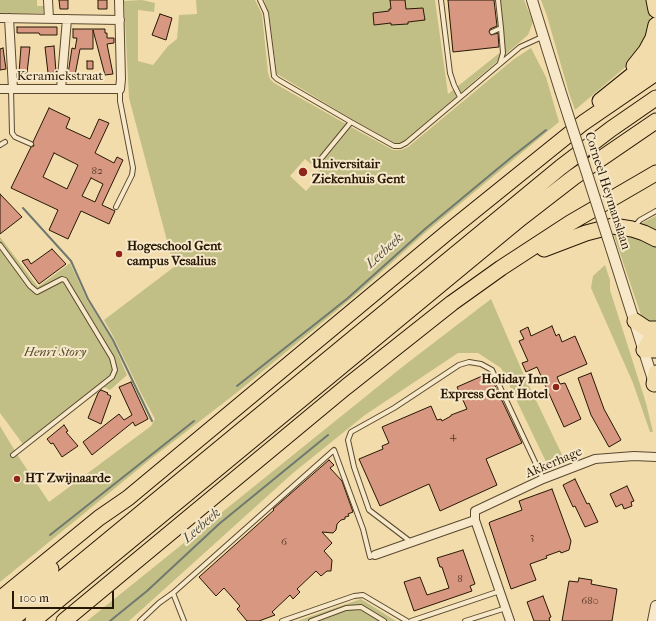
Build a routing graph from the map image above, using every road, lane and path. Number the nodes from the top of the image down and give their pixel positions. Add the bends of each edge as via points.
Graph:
1 (48, 0) edge
2 (119, 0) edge
3 (260, 0) edge
4 (441, 0) edge
5 (498, 0) edge
6 (532, 0) edge
7 (654, 0) edge
8 (656, 10) edge
9 (0, 18) edge
10 (9, 18) junction
11 (49, 19) junction
12 (67, 19) junction
13 (120, 20) junction
14 (656, 25) edge
15 (501, 28) junction
16 (492, 32) dead end
17 (543, 36) junction
18 (656, 56) edge
19 (500, 64) junction
20 (656, 73) edge
21 (0, 89) edge
22 (12, 89) junction
23 (61, 89) junction
24 (120, 89) junction
25 (460, 97) junction
26 (656, 98) edge
27 (584, 114) junction
28 (656, 121) edge
29 (351, 122) junction
30 (5, 142) dead end
31 (31, 144) dead end
32 (0, 145) edge
33 (315, 166) dead end
34 (656, 173) edge
35 (116, 207) dead end
36 (656, 211) edge
37 (632, 229) junction
38 (450, 231) junction
39 (656, 239) edge
40 (0, 245) edge
41 (501, 268) junction
42 (635, 322) junction
43 (656, 329) edge
44 (656, 335) edge
45 (650, 350) edge
46 (655, 382) edge
47 (13, 455) dead end
48 (656, 457) edge
49 (544, 480) junction
50 (128, 498) junction
51 (475, 520) junction
52 (411, 542) junction
53 (375, 555) joint
54 (20, 582) junction
55 (500, 591) junction
56 (173, 593) junction
57 (0, 594) edge
58 (0, 598) edge
59 (89, 600) junction
60 (656, 606) edge
61 (506, 608) junction
62 (0, 614) edge
63 (10, 621) edge
64 (33, 621) edge
65 (58, 621) edge
66 (64, 621) edge
67 (140, 621) edge
68 (184, 621) edge
69 (282, 621) edge
70 (311, 621) edge
71 (384, 621) edge
72 (407, 621) edge
73 (411, 621) edge
74 (465, 621) edge
75 (510, 621) edge
76 (653, 621) edge

1 - 11 street
2 - 13 street
3 - 29 lane via 266,13 274,76
4 - 25 lane via 450,73
5 - 15 lane
6 - 17 street, Corneel Heymanslaan
7 - 8 highway
9 - 10 street
10 - 11 street
10 - 22 street
11 - 12 street
12 - 13 street
12 - 23 street
13 - 24 street
14 - 27 highway via 653,38 637,63
15 - 16 lane
15 - 19 lane via 503,53
17 - 19 lane via 520,47
17 - 42 street, Corneel Heymanslaan, bridge
18 - 27 highway
19 - 25 lane
20 - 38 highway via 583,123
21 - 22 street, Keramiekstraat
22 - 23 street, Keramiekstraat
22 - 31 lane via 12,133
23 - 24 street, Keramiekstraat
24 - 35 lane via 133,168
25 - 29 lane via 400,146 394,146
26 - 63 highway via 556,171
27 - 38 highway
28 - 64 highway via 574,177 521,218
29 - 33 lane
30 - 32 lane
34 - 41 highway via 570,223
36 - 37 lane via 640,220
37 - 39 highway
37 - 41 highway via 613,226 586,232
38 - 50 highway
40 - 47 lane via 37,292 62,279 65,280 115,366 114,373
41 - 59 highway via 405,340
42 - 43 highway via 647,329
42 - 45 street, Corneel Heymanslaan
44 - 45 highway via 647,344
45 - 46 street, Corneel Heymanslaan
48 - 49 street, Akkerhage via 595,459
49 - 51 street, Akkerhage via 475,511
49 - 52 lane via 492,370 470,362 459,365 394,408 351,432 348,440 354,467 369,510
50 - 54 highway via 99,518
50 - 62 highway
51 - 52 street
51 - 55 street
52 - 53 street
53 - 56 lane via 370,557 363,529 334,450
54 - 57 highway
54 - 58 highway
55 - 61 street
55 - 73 lane
56 - 67 lane
56 - 68 lane
59 - 65 highway
59 - 66 highway
60 - 76 street
61 - 74 lane
61 - 75 street
69 - 72 lane via 363,595
70 - 71 lane via 346,608 361,607

